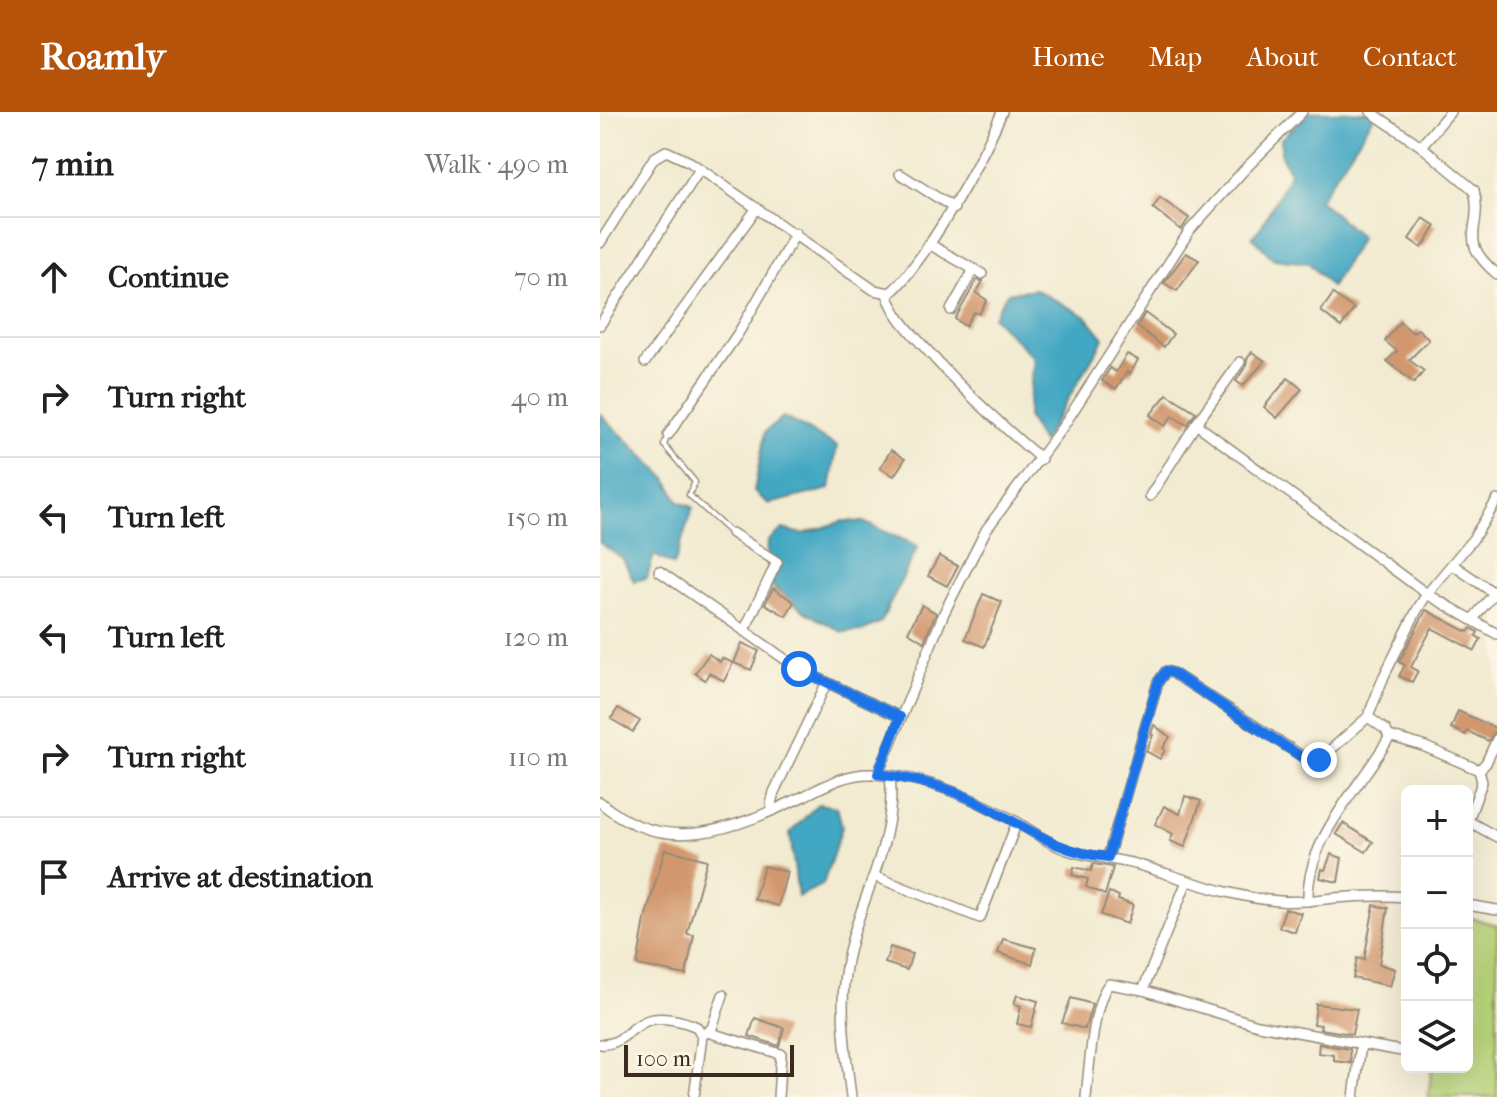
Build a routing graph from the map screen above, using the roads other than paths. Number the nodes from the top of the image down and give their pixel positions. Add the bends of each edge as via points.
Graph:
1 (1002, 112) edge
2 (1302, 112) edge
3 (1371, 112) edge
4 (1450, 112) edge
5 (1421, 146) junction
6 (700, 169) junction
7 (900, 174) dead end
8 (757, 208) junction
9 (954, 208) junction
10 (796, 233) junction
11 (600, 243) edge
12 (929, 244) junction
13 (1497, 274) edge
14 (887, 294) junction
15 (951, 310) dead end
16 (600, 325) edge
17 (645, 362) dead end
18 (1240, 362) dead end
19 (1196, 424) junction
20 (668, 435) joint
21 (1041, 459) junction
22 (1150, 496) dead end
23 (1497, 500) edge
24 (732, 533) joint
25 (1453, 565) junction
26 (659, 571) dead end
27 (1496, 591) edge
28 (1427, 594) junction
29 (1472, 620) junction
30 (744, 631) junction
31 (1497, 634) edge
32 (826, 684) junction
33 (900, 717) junction
34 (1368, 717) junction
35 (1389, 736) junction
36 (1497, 739) edge
37 (1479, 770) junction
38 (878, 774) junction
39 (890, 776) junction
40 (601, 805) edge
41 (774, 810) junction
42 (1017, 822) junction
43 (1497, 837) edge
44 (1108, 857) junction
45 (874, 876) junction
46 (1187, 881) junction
47 (1401, 897) edge
48 (1308, 901) junction
49 (1473, 906) edge
50 (1497, 910) edge
51 (1143, 990) junction
52 (723, 995) dead end
53 (707, 1032) junction
54 (732, 1035) dead end
55 (600, 1044) edge
56 (1361, 1044) junction
57 (1401, 1051) edge
58 (694, 1097) edge
59 (778, 1097) edge
60 (851, 1097) edge
61 (1086, 1097) edge
62 (1354, 1097) edge

1 - 9 street
2 - 21 street via 1190,230
3 - 5 street
4 - 5 street
5 - 13 street via 1474,190 1472,242
6 - 8 street
6 - 11 street via 671,152 660,153
6 - 16 street
7 - 9 street
8 - 10 street
8 - 17 street
9 - 12 street
10 - 14 street
10 - 20 street via 739,332
12 - 14 street
12 - 15 street via 978,271
14 - 21 street via 899,319 945,370
18 - 19 street
19 - 22 street
19 - 28 street
20 - 24 lane via 664,445 695,482 689,495
21 - 33 street via 973,552
23 - 25 street
24 - 30 street via 777,562
25 - 27 street
25 - 28 street
26 - 30 street
27 - 29 street
28 - 29 street
28 - 34 street
29 - 31 street
30 - 32 street
32 - 33 street
32 - 41 street via 774,792
33 - 38 street
34 - 35 street
34 - 44 street via 1311,762 1166,671 1158,682
35 - 37 street
35 - 48 street via 1319,847 1308,878
36 - 37 street
37 - 43 street via 1482,782 1468,821
38 - 39 street
38 - 41 street via 842,778
39 - 42 street via 957,793
39 - 45 street via 890,808
40 - 41 street via 633,822 678,834 731,828
42 - 44 street via 1060,847
42 - 45 street via 980,918
44 - 46 street
45 - 60 street via 844,978
46 - 48 street via 1267,900
46 - 51 street
47 - 48 street
49 - 50 street
51 - 56 street via 1258,1025
51 - 61 street via 1106,986
52 - 53 street
53 - 54 street
53 - 55 street via 691,1024 651,1020 614,1043
53 - 58 street
53 - 59 street via 781,1054
56 - 57 street
56 - 62 street

